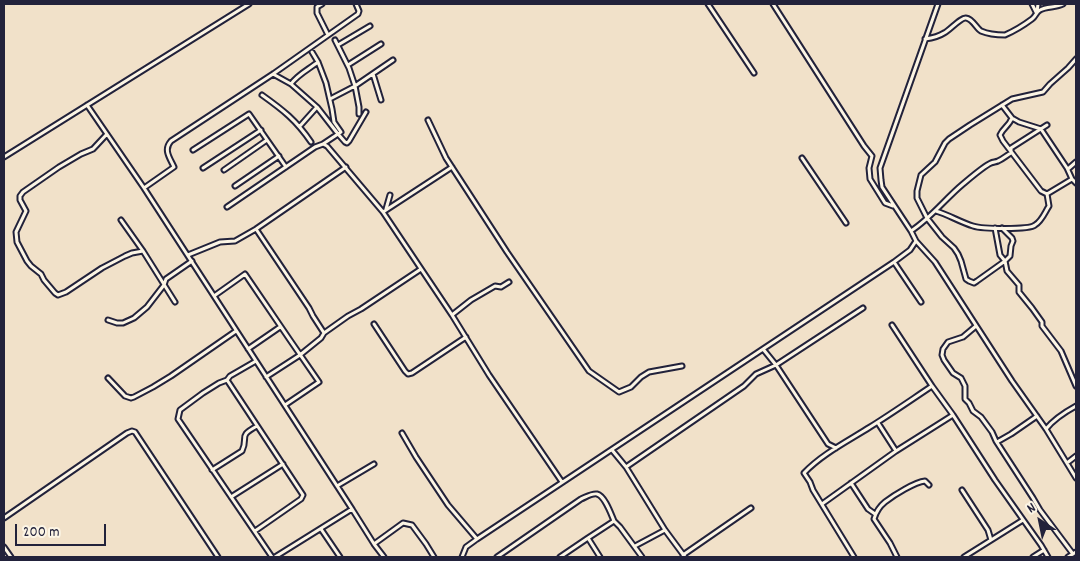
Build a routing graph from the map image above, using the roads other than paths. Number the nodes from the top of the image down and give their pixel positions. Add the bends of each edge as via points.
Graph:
1 (249, 4) edge
2 (322, 4) edge
3 (356, 4) edge
4 (708, 4) edge
5 (773, 4) edge
6 (938, 4) edge
7 (1032, 4) edge
8 (1038, 4) edge
9 (1063, 4) edge
10 (1036, 12) junction
11 (370, 26) dead end
12 (328, 35) junction
13 (925, 39) junction
14 (335, 40) dead end
15 (381, 44) dead end
16 (338, 45) junction
17 (312, 52) dead end
18 (1076, 59) edge
19 (393, 60) dead end
20 (318, 62) junction
21 (348, 65) junction
22 (273, 74) junction
23 (373, 74) junction
24 (754, 74) dead end
25 (291, 84) junction
26 (355, 86) junction
27 (262, 95) dead end
28 (330, 100) junction
29 (380, 100) dead end
30 (1002, 104) junction
31 (87, 105) junction
32 (317, 107) junction
33 (366, 112) dead end
34 (359, 114) dead end
35 (1012, 118) junction
36 (428, 120) dead end
37 (332, 123) junction
38 (1047, 125) dead end
39 (300, 126) junction
40 (1041, 129) junction
41 (261, 130) junction
42 (339, 133) junction
43 (107, 134) junction
44 (267, 140) junction
45 (311, 142) dead end
46 (323, 144) junction
47 (193, 150) dead end
48 (1011, 153) junction
49 (279, 156) junction
50 (4, 157) edge
51 (802, 158) dead end
52 (1076, 162) edge
53 (286, 167) junction
54 (346, 167) junction
55 (452, 167) junction
56 (203, 168) dead end
57 (1068, 169) junction
58 (224, 170) dead end
59 (1072, 178) junction
60 (1076, 183) edge
61 (235, 186) dead end
62 (144, 188) junction
63 (1047, 194) junction
64 (390, 195) dead end
65 (894, 206) junction
66 (227, 207) dead end
67 (384, 211) junction
68 (936, 211) junction
69 (927, 218) junction
70 (121, 220) dead end
71 (846, 223) dead end
72 (995, 228) junction
73 (1002, 228) junction
74 (256, 230) junction
75 (911, 231) junction
76 (916, 241) junction
77 (143, 252) junction
78 (188, 255) junction
79 (192, 261) junction
80 (1005, 261) junction
81 (894, 262) junction
82 (421, 269) junction
83 (509, 282) dead end
84 (164, 285) junction
85 (214, 296) junction
86 (175, 302) dead end
87 (921, 302) dead end
88 (863, 308) dead end
89 (452, 315) junction
90 (108, 320) dead end
91 (374, 324) dead end
92 (892, 325) dead end
93 (976, 326) junction
94 (280, 327) junction
95 (236, 331) junction
96 (324, 333) junction
97 (466, 337) junction
98 (248, 349) junction
99 (762, 349) junction
100 (300, 355) junction
101 (256, 361) junction
102 (776, 365) junction
103 (682, 366) dead end
104 (266, 377) junction
105 (108, 378) dead end
106 (227, 380) junction
107 (932, 386) junction
108 (1076, 386) edge
109 (285, 405) junction
110 (1076, 406) edge
111 (953, 415) junction
112 (1037, 416) junction
113 (878, 422) junction
114 (257, 426) junction
115 (1046, 429) junction
116 (402, 433) dead end
117 (997, 442) junction
118 (836, 448) junction
119 (612, 450) junction
120 (896, 451) junction
121 (1076, 456) edge
122 (283, 464) junction
123 (374, 464) dead end
124 (1067, 464) junction
125 (626, 467) junction
126 (212, 470) junction
127 (1076, 478) edge
128 (562, 482) junction
129 (851, 483) junction
130 (929, 484) dead end
131 (337, 486) junction
132 (962, 490) dead end
133 (231, 496) junction
134 (822, 504) junction
135 (751, 508) dead end
136 (352, 509) junction
137 (875, 514) junction
138 (4, 518) edge
139 (1023, 520) junction
140 (614, 521) junction
141 (320, 529) junction
142 (665, 530) junction
143 (255, 532) junction
144 (588, 538) junction
145 (476, 539) junction
146 (991, 540) junction
147 (374, 544) junction
148 (4, 546) edge
149 (635, 546) junction
150 (1044, 550) junction
151 (1075, 553) edge
152 (684, 556) edge
153 (11, 557) edge
154 (218, 557) edge
155 (274, 557) edge
156 (340, 557) edge
157 (384, 557) edge
158 (434, 557) edge
159 (462, 557) edge
160 (497, 557) edge
161 (560, 557) edge
162 (600, 557) edge
163 (642, 557) edge
164 (852, 557) edge
165 (897, 557) edge
166 (964, 557) edge
167 (1033, 557) edge
168 (1048, 557) edge
169 (1068, 557) edge

1 - 31 street
2 - 12 street via 316,13
3 - 12 street via 358,14
4 - 24 street
5 - 65 street via 871,154 868,174 885,203
6 - 13 street
7 - 10 street
8 - 10 street
9 - 10 street
10 - 13 street via 1031,20 1005,36 982,31 965,18 942,34
11 - 16 street
12 - 22 street
13 - 65 street via 880,168 882,187
14 - 16 street
15 - 21 street
16 - 21 street
17 - 20 street
18 - 30 street via 1043,92
19 - 23 street
20 - 25 street
20 - 28 street
21 - 26 street
22 - 25 street
22 - 62 street via 171,141 166,149 174,167
23 - 26 street
23 - 29 street
25 - 32 street
26 - 28 street
26 - 34 street
27 - 39 street
28 - 37 street
30 - 35 street
30 - 69 street via 949,139 921,176 917,198
31 - 43 street
31 - 50 street
32 - 37 street
32 - 39 street
33 - 42 street via 348,142
35 - 40 street
35 - 48 street via 1000,135
36 - 55 street
37 - 42 street
38 - 40 street
39 - 45 street
40 - 48 street via 1011,148
40 - 57 street
41 - 44 street
41 - 47 street via 249,114
41 - 56 street
42 - 46 street
43 - 62 street
43 - 77 street via 93,149 80,154 23,192 20,200 26,211 16,232 16,242 27,261 58,295 125,256
44 - 49 street
44 - 58 street
46 - 53 street
46 - 54 street
48 - 63 street via 1041,191
48 - 68 street via 964,183
49 - 53 street
49 - 61 street
51 - 71 street
52 - 57 street
53 - 66 street
54 - 67 street
54 - 74 street
55 - 67 street
55 - 103 street via 589,371 619,392 649,372
57 - 59 street
59 - 60 street
59 - 63 street
62 - 78 street
63 - 73 street via 1049,206 1035,225 1030,228
64 - 67 street
65 - 75 street
67 - 82 street
68 - 69 street
68 - 72 street via 973,226
69 - 75 street
69 - 80 street via 954,248 969,281 974,283
70 - 77 street
72 - 73 street
72 - 80 street via 1000,255
73 - 80 street via 1013,241 1010,256
74 - 78 street via 235,241 220,242
74 - 96 street
75 - 76 street
76 - 81 street
76 - 93 street via 935,262
77 - 84 street
78 - 79 street
79 - 84 street via 166,279
79 - 85 street
80 - 108 street via 1019,285 1017,293 1032,308 1061,351
81 - 87 street
81 - 99 street
82 - 89 street
82 - 96 street
83 - 89 street via 479,295
84 - 86 street
84 - 90 street via 134,318 124,323
85 - 94 street via 245,274
85 - 95 street
88 - 102 street
89 - 97 street
91 - 97 street via 408,374
92 - 107 street
93 - 112 street
93 - 117 street via 963,337 948,342 942,355 953,373 961,378 965,398
94 - 98 street
94 - 100 street
95 - 98 street
95 - 105 street via 134,397 125,396
96 - 100 street
97 - 128 street
98 - 101 street
99 - 102 street
99 - 119 street
100 - 104 street
100 - 109 street via 319,382
101 - 104 street
101 - 106 street
102 - 118 street via 828,444
102 - 125 street via 756,374 744,386
104 - 109 street
106 - 114 street
106 - 126 street via 180,410 178,419
107 - 111 street
107 - 113 street
109 - 131 street
110 - 115 street via 1052,421
111 - 120 street
111 - 139 street
112 - 115 street
112 - 117 street
113 - 118 street
113 - 120 street
114 - 122 street
114 - 126 street via 246,432 242,451
115 - 124 street
116 - 145 street via 448,505
117 - 151 street via 1040,510
118 - 134 street via 804,473
119 - 125 street
119 - 128 street
120 - 129 street
121 - 124 street
122 - 133 street
122 - 143 street via 303,495
123 - 131 street
124 - 127 street
125 - 142 street
126 - 133 street
128 - 145 street
129 - 134 street
129 - 137 street
130 - 137 street via 918,482 884,502
131 - 136 street
132 - 146 street
133 - 143 street
134 - 164 street
135 - 152 street
136 - 141 street
136 - 147 street
137 - 165 street via 874,518
138 - 154 street via 132,431
139 - 146 street
139 - 150 street
140 - 144 street
140 - 149 street
140 - 160 street via 602,498 591,494
141 - 155 street
141 - 156 street
142 - 149 street
142 - 152 street
143 - 155 street
144 - 161 street
144 - 162 street
145 - 159 street via 466,547
146 - 166 street
147 - 157 street
147 - 158 street via 403,523 412,525
148 - 153 street
149 - 163 street
150 - 167 street
150 - 168 street
151 - 169 street

